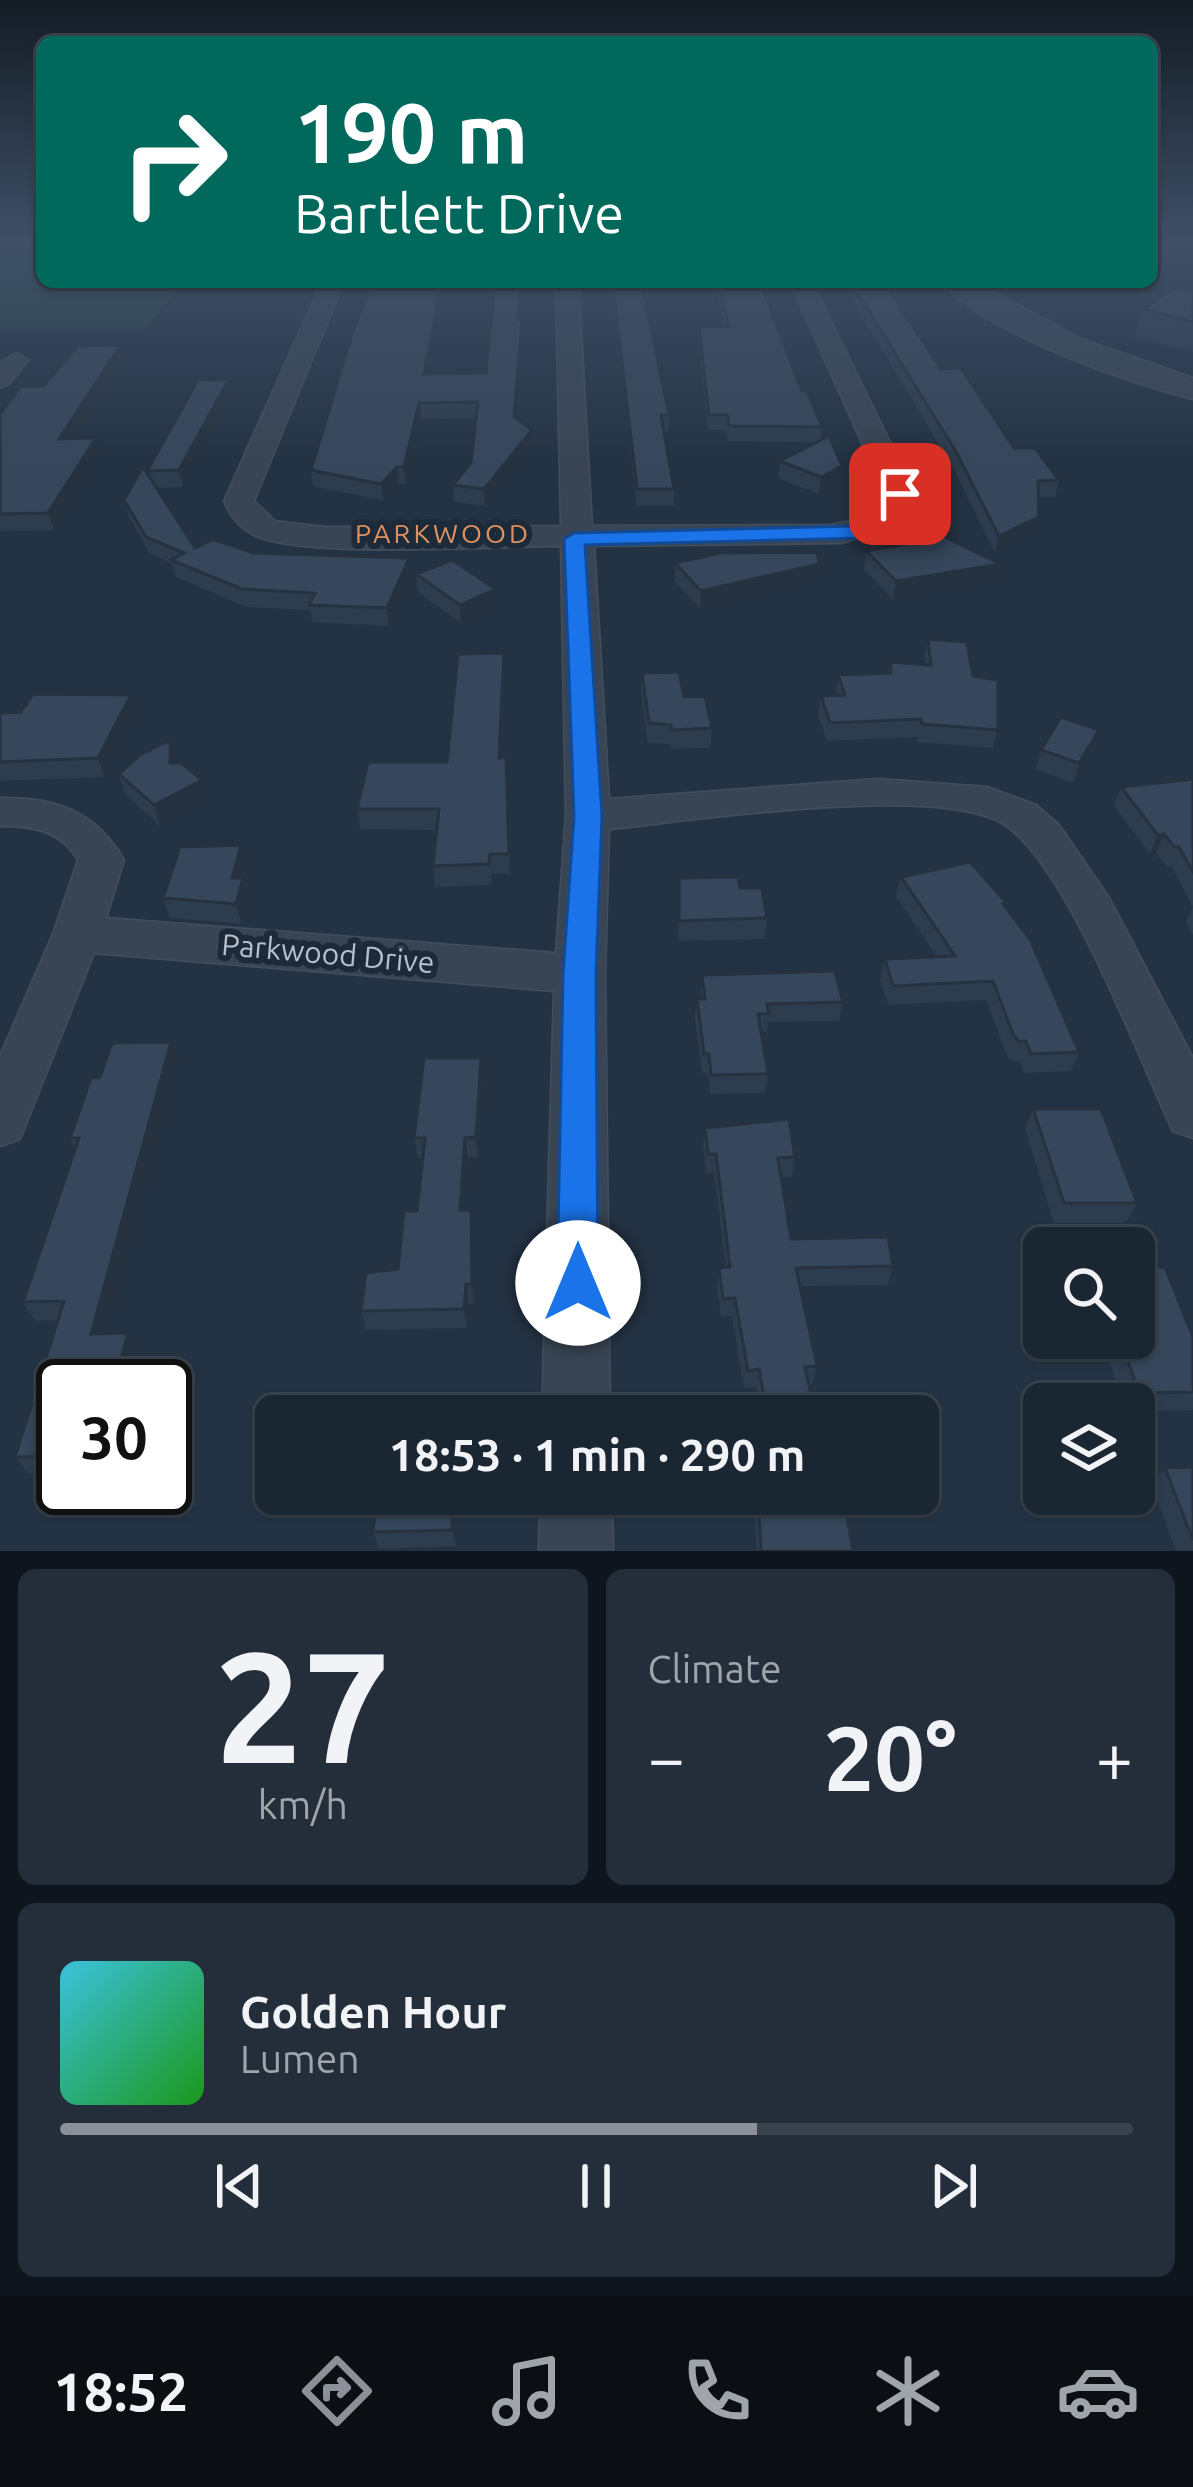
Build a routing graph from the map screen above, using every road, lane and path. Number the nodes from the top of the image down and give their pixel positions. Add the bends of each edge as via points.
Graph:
1 (318, 316) edge
2 (568, 316) edge
3 (818, 316) edge
4 (1005, 316) edge
5 (1193, 389) edge
6 (574, 539) junction
7 (0, 812) edge
8 (588, 816) junction
9 (77, 934) junction
10 (580, 974) junction
11 (1193, 1114) edge
12 (0, 1122) edge
13 (577, 1395) edge
14 (576, 1515) edge
15 (575, 1551) edge

1 - 6 street via 239,501 244,513 266,529 324,538
2 - 6 street
3 - 6 street via 900,494 891,511 861,532 830,535
4 - 5 street
6 - 8 street
7 - 9 street via 67,820 91,836 101,860
8 - 10 street
8 - 11 street via 901,791 962,796 1021,815 1071,871
9 - 10 street, Parkwood Drive
9 - 12 street
10 - 13 street
14 - 15 street

